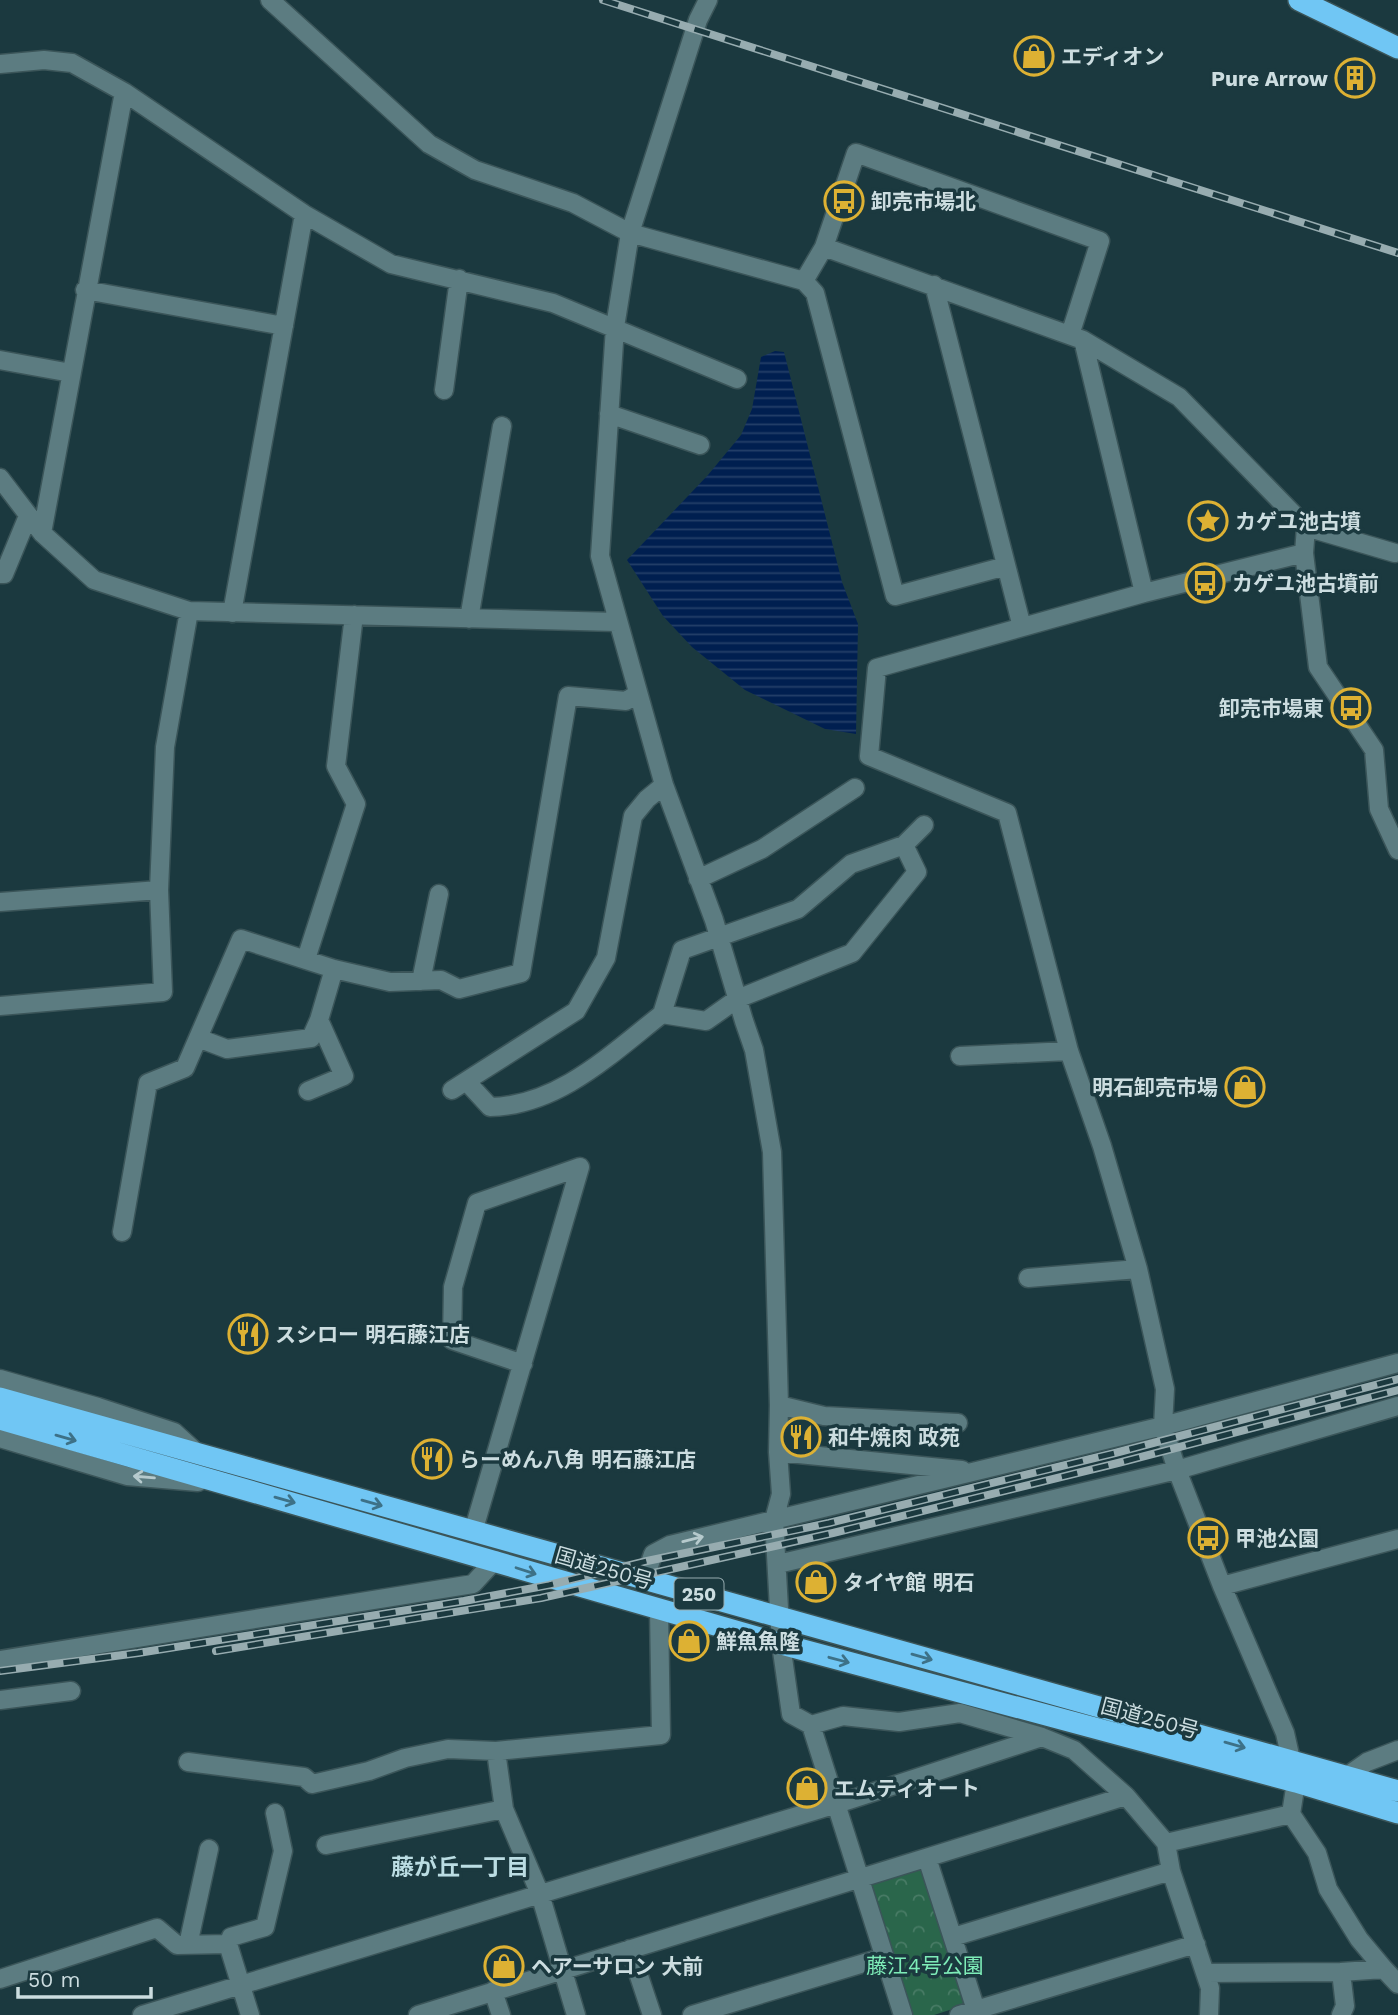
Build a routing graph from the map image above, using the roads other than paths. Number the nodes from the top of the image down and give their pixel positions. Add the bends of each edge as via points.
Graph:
1 (270, 0) edge
2 (708, 0) edge
3 (1299, 0) edge
4 (1398, 48) edge
5 (0, 64) edge
6 (124, 92) junction
7 (304, 214) junction
8 (630, 233) junction
9 (824, 247) junction
10 (459, 279) junction
11 (804, 281) junction
12 (934, 285) junction
13 (85, 290) junction
14 (284, 326) junction
15 (615, 327) junction
16 (1076, 337) junction
17 (0, 360) edge
18 (71, 373) junction
19 (737, 379) dead end
20 (444, 390) dead end
21 (609, 414) junction
22 (502, 426) dead end
23 (700, 445) dead end
24 (0, 478) edge
25 (28, 516) junction
26 (1306, 527) junction
27 (42, 533) junction
28 (1304, 553) junction
29 (1395, 553) dead end
30 (1006, 566) junction
31 (0, 574) edge
32 (1144, 593) junction
33 (189, 611) junction
34 (232, 613) junction
35 (354, 615) junction
36 (469, 619) junction
37 (617, 622) junction
38 (1022, 627) junction
39 (638, 694) junction
40 (664, 785) junction
41 (855, 788) dead end
42 (925, 825) dead end
43 (904, 845) junction
44 (1398, 850) edge
45 (698, 879) junction
46 (159, 890) junction
47 (439, 894) dead end
48 (0, 902) edge
49 (718, 936) junction
50 (306, 959) junction
51 (334, 969) junction
52 (421, 981) junction
53 (737, 999) junction
54 (0, 1006) edge
55 (662, 1014) junction
56 (319, 1020) junction
57 (198, 1038) junction
58 (1069, 1051) junction
59 (960, 1056) dead end
60 (308, 1091) dead end
61 (122, 1232) dead end
62 (1138, 1269) junction
63 (1028, 1279) dead end
64 (1398, 1363) edge
65 (523, 1364) junction
66 (0, 1380) edge
67 (0, 1398) edge
68 (779, 1405) junction
69 (1398, 1406) edge
70 (0, 1419) edge
71 (958, 1423) dead end
72 (1163, 1426) junction
73 (0, 1438) edge
74 (778, 1452) junction
75 (200, 1455) junction
76 (1177, 1470) junction
77 (976, 1471) junction
78 (237, 1486) junction
79 (774, 1520) junction
80 (473, 1532) junction
81 (1398, 1539) edge
82 (495, 1560) junction
83 (778, 1564) junction
84 (645, 1578) junction
85 (1222, 1586) junction
86 (659, 1610) junction
87 (781, 1617) junction
88 (781, 1644) junction
89 (0, 1660) edge
90 (71, 1690) dead end
91 (0, 1700) edge
92 (811, 1725) junction
93 (1042, 1737) junction
94 (1398, 1750) edge
95 (496, 1751) junction
96 (188, 1762) dead end
97 (1294, 1772) junction
98 (1347, 1776) junction
99 (1398, 1791) edge
100 (1126, 1796) junction
101 (837, 1804) junction
102 (504, 1809) junction
103 (275, 1813) dead end
104 (1398, 1813) edge
105 (1291, 1814) junction
106 (1166, 1843) junction
107 (326, 1844) dead end
108 (209, 1849) dead end
109 (928, 1858) junction
110 (1171, 1871) junction
111 (860, 1880) junction
112 (540, 1894) junction
113 (953, 1937) junction
114 (228, 1944) junction
115 (1196, 1944) junction
116 (188, 1945) junction
117 (630, 1949) junction
118 (884, 1957) junction
119 (1384, 1969) junction
120 (562, 1970) junction
121 (1341, 1972) junction
122 (1206, 1973) junction
123 (0, 1979) edge
124 (1398, 1984) edge
125 (240, 1985) junction
126 (493, 1991) junction
127 (968, 2012) edge
128 (142, 2015) edge
129 (250, 2015) edge
130 (418, 2015) edge
131 (501, 2015) edge
132 (576, 2015) edge
133 (652, 2015) edge
134 (692, 2015) edge
135 (903, 2015) edge
136 (1209, 2015) edge
137 (1341, 2015) edge

1 - 8 street via 429,144 475,170 573,202
2 - 8 street
3 - 4 highway
5 - 6 street via 44,60 72,64
6 - 7 street
6 - 13 street
7 - 10 street via 391,264
7 - 14 street
8 - 11 street
8 - 15 street
9 - 11 street
9 - 12 street
9 - 16 street via 856,153 1101,241
10 - 15 street via 553,303
10 - 20 street
11 - 30 street via 815,293 895,596
12 - 16 street
12 - 30 street
13 - 14 street
13 - 18 street
14 - 34 street
15 - 19 street
15 - 21 street
16 - 26 street via 1179,397
16 - 32 street
17 - 18 street
18 - 27 street
21 - 23 street
21 - 37 street via 600,556
22 - 36 street
24 - 25 street
25 - 27 street
25 - 31 street via 4,574
26 - 28 street
26 - 29 street
27 - 33 street via 94,580
28 - 32 street
28 - 44 street via 1318,667 1374,750 1379,809
30 - 38 street
32 - 38 street
33 - 34 street
33 - 46 street via 164,747
34 - 35 street
35 - 36 street
35 - 50 street via 336,766 356,804
36 - 37 street
37 - 39 street
38 - 58 street via 877,668 869,756 1007,813
39 - 40 street
39 - 52 street via 626,701 568,696 521,973 459,989 441,981
40 - 45 street
40 - 55 street via 633,816 606,958 576,1012 460,1086 490,1108 514,1107 578,1080
41 - 45 street via 762,849
42 - 43 street
43 - 49 street via 851,864 798,909
43 - 53 street via 917,872 852,953
45 - 49 street
46 - 48 street
46 - 54 street via 163,992
47 - 52 street
49 - 53 street
49 - 55 street via 682,950
50 - 51 street
50 - 57 street via 241,939
51 - 52 street via 390,982
51 - 56 street
53 - 55 street via 706,1021
53 - 68 street via 754,1050 772,1152
56 - 57 street via 311,1038 227,1049
56 - 60 street via 344,1076
57 - 61 street via 186,1068 148,1083
58 - 59 street
58 - 62 street
62 - 63 street
62 - 72 street via 1166,1389
64 - 72 street
65 - 65 street via 550,1272 580,1167 477,1203 473,1215 453,1287 452,1340
65 - 80 street
66 - 75 street via 174,1432
67 - 75 highway, 国道250号 / 250
68 - 71 street via 824,1416
68 - 74 street
69 - 76 street
70 -> 78 highway, 国道250号 / 250
72 - 76 street
72 - 77 street
78 -> 73 street via 127,1476
74 - 77 street
74 - 79 street via 781,1494
75 -> 80 highway, 国道250号 / 250
76 - 83 street
76 - 85 street
77 - 79 street
78 -> 82 highway, 国道250号 / 250
79 - 83 street
84 -> 79 street via 653,1555 670,1545
80 - 84 highway, 国道250号 / 250
81 - 85 street
82 -> 86 highway, 国道250号 / 250
82 - 89 street via 473,1584
83 - 87 street
84 - 87 highway, 国道250号 / 250
85 - 97 street via 1285,1733
86 - 88 highway, 国道250号 / 250
86 - 95 street via 661,1735
87 - 88 street
87 -> 97 highway, 国道250号 / 250
88 - 92 street via 791,1714
88 -> 97 highway, 国道250号 / 250
90 - 91 street
92 - 93 street via 843,1716 899,1722 960,1713
92 - 101 street
93 - 100 street via 1074,1750
93 - 101 street
94 - 98 street
95 - 96 street via 448,1749 312,1784 304,1777
95 - 102 street
97 - 98 highway, 国道250号 / 250
97 - 104 highway, 国道250号 / 250
97 - 105 street
98 - 99 highway, 国道250号 / 250
100 - 106 street
100 - 109 street
101 - 111 street
101 - 112 street
102 - 107 street
102 - 112 street
103 - 114 street via 284,1851 265,1927 230,1937
105 - 106 street
105 - 119 street via 1317,1853 1328,1889
106 - 110 street
108 - 116 street
109 - 111 street
109 - 113 street
110 - 113 street
110 - 115 street
111 - 117 street
111 - 118 street
112 - 120 street
112 - 125 street
113 - 127 street
114 - 116 street
114 - 125 street
115 - 122 street
115 - 127 street
116 - 123 street via 177,1945 157,1928
117 - 120 street
117 - 133 street
118 - 134 street
118 - 135 street
119 - 121 street
119 - 124 street
120 - 126 street
120 - 132 street
121 - 122 street
121 - 137 street via 1345,2006
122 - 136 street
125 - 128 street
125 - 129 street
126 - 130 street
126 - 131 street

